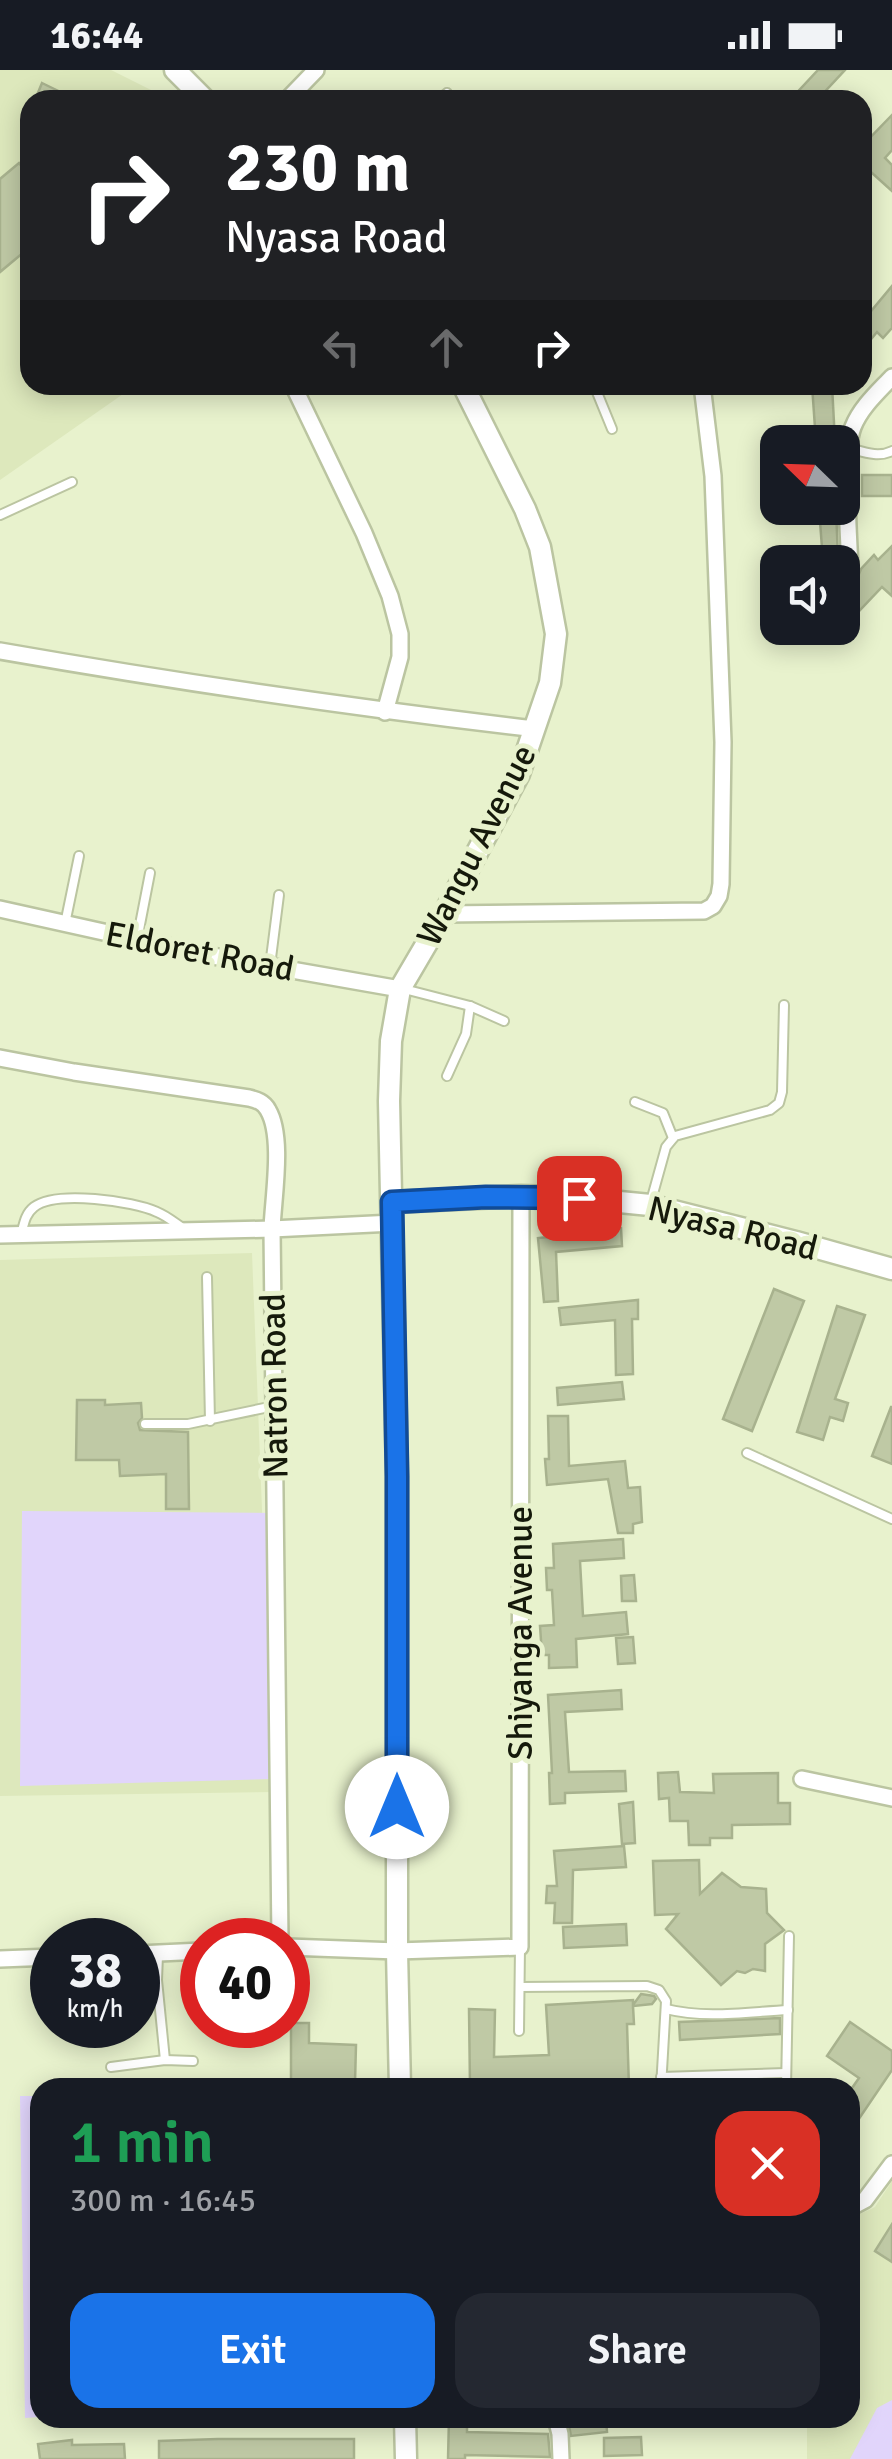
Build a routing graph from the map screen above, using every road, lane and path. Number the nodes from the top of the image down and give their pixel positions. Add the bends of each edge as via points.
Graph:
1 (176, 70) edge
2 (316, 70) edge
3 (195, 90) edge
4 (297, 90) edge
5 (892, 377) edge
6 (298, 395) edge
7 (467, 395) edge
8 (598, 395) edge
9 (703, 395) edge
10 (854, 425) edge
11 (612, 429) dead end
12 (860, 451) edge
13 (892, 451) edge
14 (72, 482) dead end
15 (0, 515) edge
16 (0, 651) edge
17 (385, 712) junction
18 (535, 730) junction
19 (79, 856) dead end
20 (150, 873) dead end
21 (280, 895) dead end
22 (0, 909) edge
23 (444, 914) junction
24 (65, 924) junction
25 (137, 940) junction
26 (270, 966) junction
27 (400, 988) junction
28 (784, 1005) dead end
29 (470, 1006) junction
30 (504, 1021) dead end
31 (0, 1058) edge
32 (447, 1076) dead end
33 (634, 1102) dead end
34 (673, 1138) junction
35 (520, 1196) junction
36 (650, 1205) junction
37 (392, 1212) junction
38 (272, 1229) junction
39 (186, 1232) junction
40 (0, 1235) edge
41 (21, 1235) junction
42 (892, 1269) edge
43 (207, 1276) dead end
44 (274, 1406) junction
45 (210, 1420) junction
46 (145, 1424) dead end
47 (748, 1453) dead end
48 (892, 1519) edge
49 (802, 1778) dead end
50 (892, 1798) edge
51 (280, 1918) edge
52 (789, 1936) dead end
53 (520, 1947) junction
54 (310, 1949) edge
55 (397, 1951) junction
56 (30, 1958) edge
57 (0, 1959) edge
58 (520, 1986) junction
59 (666, 2009) junction
60 (788, 2010) junction
61 (160, 2018) edge
62 (519, 2031) dead end
63 (164, 2060) junction
64 (193, 2060) dead end
65 (112, 2066) dead end
66 (786, 2073) junction
67 (661, 2077) joint
68 (400, 2078) edge
69 (786, 2078) edge
70 (892, 2164) edge
71 (860, 2203) edge
72 (405, 2428) edge
73 (558, 2428) edge
74 (406, 2459) edge
75 (561, 2459) edge

1 - 3 street
2 - 4 street
5 - 10 street
6 - 17 street via 390,596 400,657
7 - 18 street, Wangu Avenue via 526,509 550,588 556,634
8 - 11 lane
9 - 23 street via 724,742 719,896 704,911
12 - 13 lane
14 - 15 lane
16 - 17 street
17 - 18 street
18 - 23 street, Wangu Avenue via 508,798
19 - 24 lane
20 - 25 lane
21 - 26 lane
22 - 24 street, Eldoret Road
23 - 27 street, Wangu Avenue
24 - 25 street, Eldoret Road
25 - 26 street, Eldoret Road
26 - 27 street, Eldoret Road
27 - 29 lane
27 - 37 street, Wangu Avenue via 389,1100
28 - 34 lane via 777,1105
29 - 30 lane
29 - 32 lane
31 - 38 street, Natron Road via 261,1101 276,1148
33 - 34 lane via 663,1113
34 - 36 lane
35 - 36 street, Nyasa Road
35 - 37 street, Nyasa Road
35 - 53 street, Shiyanga Avenue
36 - 42 street, Nyasa Road
37 - 38 street
37 - 55 street, Wangu Avenue
38 - 39 street
38 - 44 street, Natron Road
39 - 41 street
39 - 41 lane via 155,1210 60,1198 36,1205
40 - 41 street
43 - 45 lane
44 - 45 lane
44 - 51 street, Natron Road
45 - 46 lane
47 - 48 lane
49 - 50 street
52 - 60 lane
53 - 55 street
53 - 58 lane
54 - 55 street
55 - 68 street, Wangu Avenue
56 - 57 street
58 - 59 lane via 650,1987 664,1995
58 - 62 lane
59 - 60 lane
59 - 67 lane
60 - 66 lane
61 - 63 lane
63 - 64 lane
63 - 65 lane
66 - 67 lane
66 - 69 lane
70 - 71 street
72 - 74 street
73 - 75 street

